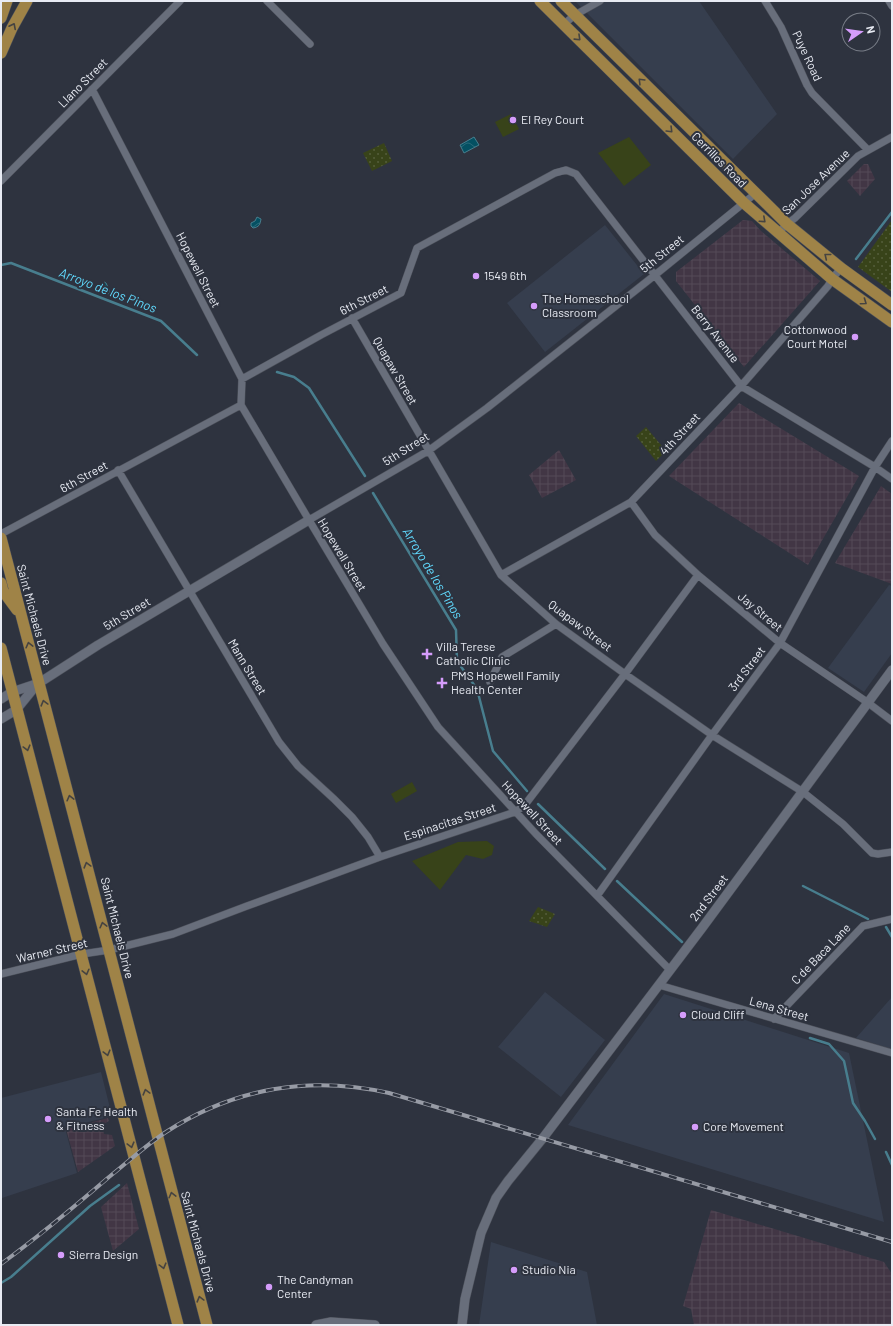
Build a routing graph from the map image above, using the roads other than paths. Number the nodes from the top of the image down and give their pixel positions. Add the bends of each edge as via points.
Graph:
1 (7, 1) edge
2 (180, 1) edge
3 (267, 1) edge
4 (540, 1) edge
5 (561, 1) edge
6 (600, 1) edge
7 (765, 1) edge
8 (889, 1) edge
9 (24, 3) edge
10 (892, 6) edge
11 (575, 15) junction
12 (1, 18) edge
13 (564, 24) junction
14 (310, 44) dead end
15 (1, 53) edge
16 (92, 89) junction
17 (892, 137) edge
18 (868, 150) junction
19 (555, 173) joint
20 (1, 181) edge
21 (756, 194) junction
22 (744, 203) junction
23 (787, 224) junction
24 (778, 233) junction
25 (841, 268) junction
26 (655, 275) junction
27 (832, 279) junction
28 (892, 305) edge
29 (352, 318) junction
30 (892, 322) edge
31 (242, 379) junction
32 (741, 386) junction
33 (242, 405) junction
34 (892, 441) edge
35 (428, 451) junction
36 (875, 467) junction
37 (118, 470) junction
38 (892, 479) edge
39 (631, 502) junction
40 (309, 520) junction
41 (1, 534) edge
42 (1, 538) edge
43 (501, 575) junction
44 (698, 575) junction
45 (1, 583) edge
46 (190, 591) junction
47 (21, 616) junction
48 (556, 624) junction
49 (780, 643) junction
50 (1, 648) edge
51 (892, 670) edge
52 (625, 674) junction
53 (490, 682) dead end
54 (39, 683) junction
55 (12, 692) junction
56 (1, 699) edge
57 (868, 702) junction
58 (16, 710) junction
59 (1, 719) edge
60 (892, 721) edge
61 (712, 734) junction
62 (803, 792) junction
63 (516, 812) junction
64 (892, 852) edge
65 (380, 857) junction
66 (597, 896) junction
67 (892, 919) edge
68 (109, 950) junction
69 (82, 954) junction
70 (670, 970) junction
71 (1, 974) edge
72 (659, 985) junction
73 (774, 1019) junction
74 (892, 1053) edge
75 (178, 1325) edge
76 (207, 1325) edge
77 (316, 1325) edge
78 (376, 1325) edge
79 (462, 1325) edge

1 - 12 main road
2 - 16 street, Llano Street
3 - 14 street
4 - 13 main road, Cerrillos Road
5 - 11 main road, Cerrillos Road
6 - 11 street
7 - 18 street, Puye Road via 781,27 807,86
8 - 10 street
15 -> 9 main road
11 - 13 street
21 -> 11 main road, Cerrillos Road
13 -> 22 main road, Cerrillos Road
16 - 20 street, Llano Street
16 - 31 street, Hopewell Street
17 - 18 street, San Jose Avenue
18 - 23 street, San Jose Avenue via 858,156
19 - 26 street, Berry Avenue via 566,170 576,174
19 - 29 street, 6th Street via 417,248 401,293
21 - 22 street, 5th Street
21 - 23 main road, Cerrillos Road
22 -> 24 main road, Cerrillos Road
22 - 26 street, 5th Street
23 - 24 street, San Jose Avenue
25 -> 23 main road, Cerrillos Road
24 - 27 main road, Cerrillos Road
25 - 27 street, 4th Street
25 - 28 main road, Cerrillos Road
26 - 32 street, Berry Avenue
26 - 35 street, 5th Street via 487,408
27 -> 30 main road, Cerrillos Road
27 - 32 street, 4th Street
29 - 31 street, 6th Street
29 - 35 street, Quapaw Street
31 - 33 street, Hopewell Street
32 - 36 street, Berry Avenue
32 - 39 street, 4th Street
33 - 37 street, 6th Street
33 - 40 street, Hopewell Street
34 - 36 street, 3rd Street
35 - 40 street, 5th Street
35 - 43 street, Quapaw Street
36 - 38 street, Berry Avenue
36 - 49 street, 3rd Street
37 - 41 street, 6th Street
37 - 46 street, Mann Street
39 - 43 street, 4th Street
39 - 44 street, Jay Street via 655,535
40 - 46 street, 5th Street
40 - 63 street, Hopewell Street via 383,644 438,727
42 - 47 main road, Saint Michaels Drive
43 - 48 street, Quapaw Street
44 - 49 street, Jay Street
44 - 52 street, Espinacitas Street
45 - 47 main road via 3,591
46 - 54 street, 5th Street
46 - 65 street, Mann Street via 285,750 305,773 346,810
54 -> 47 main road, Saint Michaels Drive
48 - 52 street, Quapaw Street
48 - 53 street via 502,657
49 - 57 street, Jay Street
49 - 61 street, 3rd Street
50 - 55 main road
51 - 57 street, 2nd Street
52 - 61 street, Quapaw Street
52 - 63 street, Espinacitas Street via 524,806
54 - 55 street, 5th Street
54 - 58 street, 5th Street
68 -> 54 main road, Saint Michaels Drive
55 - 56 street, 5th Street
55 - 58 main road
57 - 60 street, Jay Street
57 - 62 street, 2nd Street
58 - 59 street, 5th Street
58 -> 69 main road
61 - 62 street, Quapaw Street
61 - 66 street, 3rd Street
62 - 64 street, Quapaw Street via 843,824 872,853
62 - 70 street, 2nd Street
63 - 65 street, Espinacitas Street
63 - 66 street, Hopewell Street
65 - 68 street, Espinacitas Street via 174,934
66 - 70 street, Hopewell Street
67 - 73 street, C de Baca Lane via 863,926
68 - 69 street, Warner Street
76 -> 68 main road, Saint Michaels Drive
69 - 71 street, Warner Street
69 -> 75 main road
70 - 72 street, 2nd Street
72 - 73 street, Lena Street
72 - 79 street, 2nd Street via 496,1198 481,1233 465,1299
73 - 74 street, Lena Street
77 - 78 street via 331,1322

